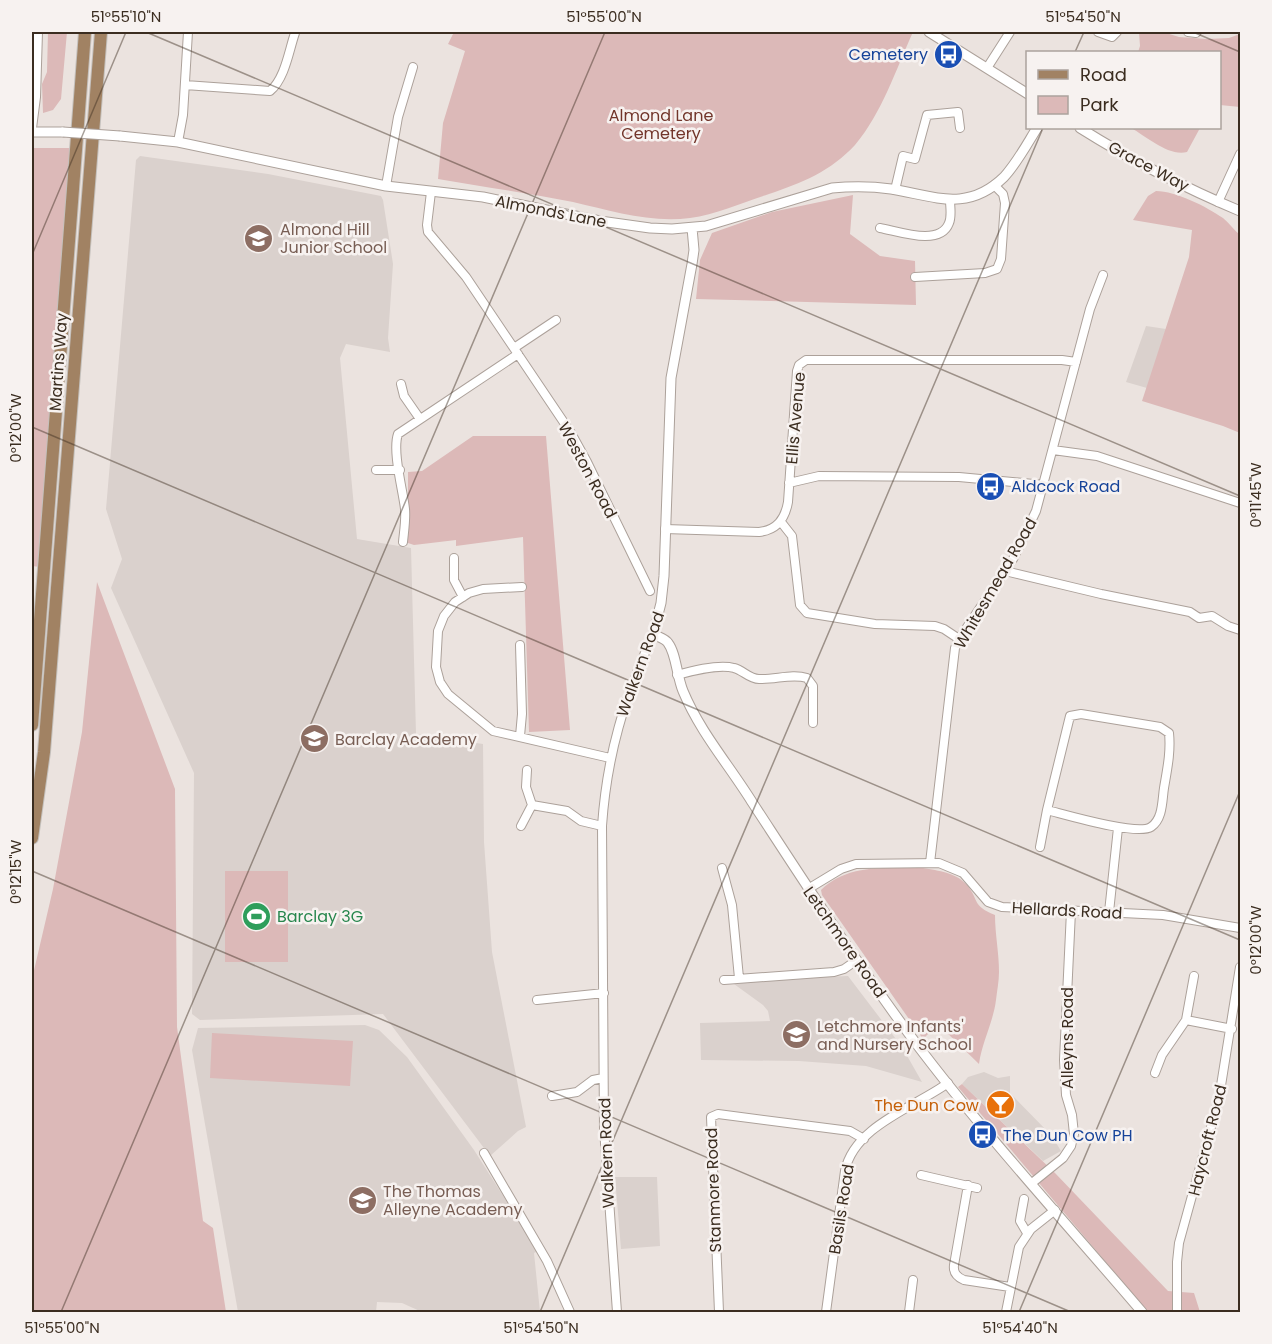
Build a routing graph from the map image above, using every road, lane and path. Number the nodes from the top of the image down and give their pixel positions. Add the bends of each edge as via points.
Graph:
1 (38, 32) edge
2 (85, 32) edge
3 (101, 32) edge
4 (188, 32) edge
5 (1010, 32) edge
6 (1098, 32) edge
7 (1117, 32) edge
8 (1194, 32) edge
9 (295, 33) edge
10 (932, 33) edge
11 (1206, 35) dead end
12 (413, 67) dead end
13 (987, 68) junction
14 (185, 85) junction
15 (1026, 93) edge
16 (960, 128) dead end
17 (1036, 129) edge
18 (1082, 129) edge
19 (32, 130) edge
20 (178, 142) junction
21 (1240, 154) edge
22 (994, 185) junction
23 (386, 186) junction
24 (895, 190) junction
25 (431, 192) junction
26 (950, 200) junction
27 (1218, 202) junction
28 (1240, 211) edge
29 (692, 228) junction
30 (880, 228) dead end
31 (1103, 275) dead end
32 (915, 277) dead end
33 (556, 320) dead end
34 (516, 351) junction
35 (1076, 362) junction
36 (401, 384) dead end
37 (420, 419) junction
38 (1053, 450) junction
39 (376, 470) dead end
40 (400, 470) junction
41 (789, 483) junction
42 (1044, 485) junction
43 (1240, 503) edge
44 (781, 522) junction
45 (665, 529) junction
46 (403, 542) dead end
47 (454, 558) dead end
48 (1005, 571) junction
49 (522, 587) dead end
50 (650, 591) dead end
51 (463, 597) junction
52 (1240, 630) edge
53 (653, 634) junction
54 (959, 639) junction
55 (520, 645) dead end
56 (677, 675) junction
57 (813, 723) dead end
58 (32, 725) edge
59 (520, 736) junction
60 (610, 758) junction
61 (527, 770) dead end
62 (532, 805) junction
63 (1047, 810) junction
64 (521, 826) dead end
65 (602, 826) junction
66 (1118, 828) junction
67 (32, 838) edge
68 (1040, 848) dead end
69 (930, 863) junction
70 (722, 868) dead end
71 (808, 889) junction
72 (1071, 910) junction
73 (1109, 912) junction
74 (1240, 927) edge
75 (857, 960) junction
76 (1240, 967) edge
77 (1194, 976) dead end
78 (1240, 977) edge
79 (739, 978) junction
80 (724, 980) dead end
81 (604, 993) junction
82 (537, 1000) dead end
83 (1186, 1020) junction
84 (1232, 1029) junction
85 (1155, 1073) dead end
86 (603, 1078) junction
87 (948, 1083) junction
88 (552, 1096) dead end
89 (864, 1139) junction
90 (483, 1153) dead end
91 (921, 1175) dead end
92 (1032, 1184) junction
93 (968, 1185) junction
94 (978, 1188) dead end
95 (1024, 1199) dead end
96 (1055, 1210) junction
97 (1027, 1233) junction
98 (913, 1280) dead end
99 (1010, 1287) junction
100 (570, 1312) edge
101 (616, 1312) edge
102 (719, 1312) edge
103 (826, 1312) edge
104 (909, 1312) edge
105 (1006, 1312) edge
106 (1142, 1312) edge
107 (1177, 1312) edge

1 - 19 street
2 - 58 main road
3 - 67 main road, Martins Way via 46,730
4 - 14 street
5 - 13 street
6 - 7 street via 1112,38
8 - 11 street
9 - 14 street via 281,75 270,91
10 - 13 street
12 - 23 street via 398,117
13 - 15 street
14 - 20 street
16 - 24 street via 958,112 927,115 915,159 903,156
17 - 22 street, Almonds Lane via 1010,169
18 - 27 street, Grace Way
19 - 20 street, Almonds Lane, bridge
20 - 23 street, Almonds Lane
21 - 27 street
22 - 26 street, Almonds Lane via 970,197
22 - 32 street via 1005,203 997,269
23 - 25 street, Almonds Lane
24 - 26 street, Almonds Lane
24 - 29 street, Almonds Lane via 866,186 832,188
25 - 29 street, Almonds Lane via 483,197 629,226
25 - 34 street, Weston Road via 428,232 466,277
26 - 30 street via 948,226 933,236
27 - 28 street, Grace Way
29 - 45 street, Walkern Road via 692,264 671,378
31 - 35 street, Whitesmead Road
33 - 34 street
34 - 37 street
34 - 50 street, Weston Road via 587,462
35 - 38 street, Whitesmead Road
35 - 41 street, Ellis Avenue via 806,360 797,371
36 - 37 street via 404,396
37 - 40 street via 401,431 397,441
38 - 42 street, Whitesmead Road
38 - 43 street via 1097,456
39 - 40 street
40 - 46 street via 405,511
41 - 42 street via 819,476 959,477
41 - 44 street, Ellis Avenue via 787,510
42 - 48 street, Whitesmead Road via 1032,520
44 - 45 street via 759,532
44 - 54 street via 792,536 800,605 807,613 875,624 935,626
45 - 53 street, Walkern Road via 661,603
47 - 51 street via 454,580
48 - 52 street via 1190,612 1199,618 1212,616
48 - 54 street, Whitesmead Road
49 - 51 street via 483,589
51 - 59 street via 444,616 438,632 436,667 440,682 448,694 493,731
53 - 56 street, Letchmore Road via 670,645
53 - 60 street, Walkern Road via 627,695
54 - 69 street, Whitesmead Road
55 - 59 street
56 - 57 street via 730,667 755,679 807,678 813,686
56 - 71 street, Letchmore Road via 701,726
59 - 60 street
60 - 65 street, Walkern Road
61 - 62 street via 526,787
62 - 64 street
62 - 65 street via 567,811 581,821
63 - 66 street
63 - 66 street via 1070,716 1081,714 1160,727 1169,733 1171,746 1160,817 1141,831
63 - 68 street
65 - 81 street, Walkern Road
66 - 73 street
69 - 71 street, Hellards Road via 856,864
69 - 72 street, Hellards Road via 945,864 963,873 996,906
70 - 79 street via 732,905
71 - 75 street, Letchmore Road
72 - 73 street, Hellards Road
72 - 92 street, Alleyns Road via 1064,1060 1074,1134 1063,1158
73 - 74 street, Hellards Road via 1180,917
75 - 79 street via 834,972
75 - 87 street, Letchmore Road
76 - 78 street, Haycroft Road
77 - 83 street
78 - 84 street, Haycroft Road
79 - 80 street
81 - 82 street
81 - 86 street, Walkern Road
83 - 84 street
83 - 85 street via 1162,1055
84 - 107 street, Haycroft Road via 1213,1125 1179,1243
86 - 88 street via 577,1092
86 - 101 street, Walkern Road
87 - 89 street, Basils Road
87 - 92 street, Letchmore Road
89 - 102 street, Stanmore Road via 850,1131 718,1114 711,1117
89 - 103 street, Basils Road via 846,1164
90 - 100 street via 547,1261
91 - 93 street
92 - 96 street, Letchmore Road
93 - 94 street
93 - 99 street via 955,1273 964,1280
95 - 97 street via 1020,1221
96 - 97 street
96 - 106 street, Letchmore Road
97 - 99 street via 1016,1254
98 - 104 street
99 - 105 street

